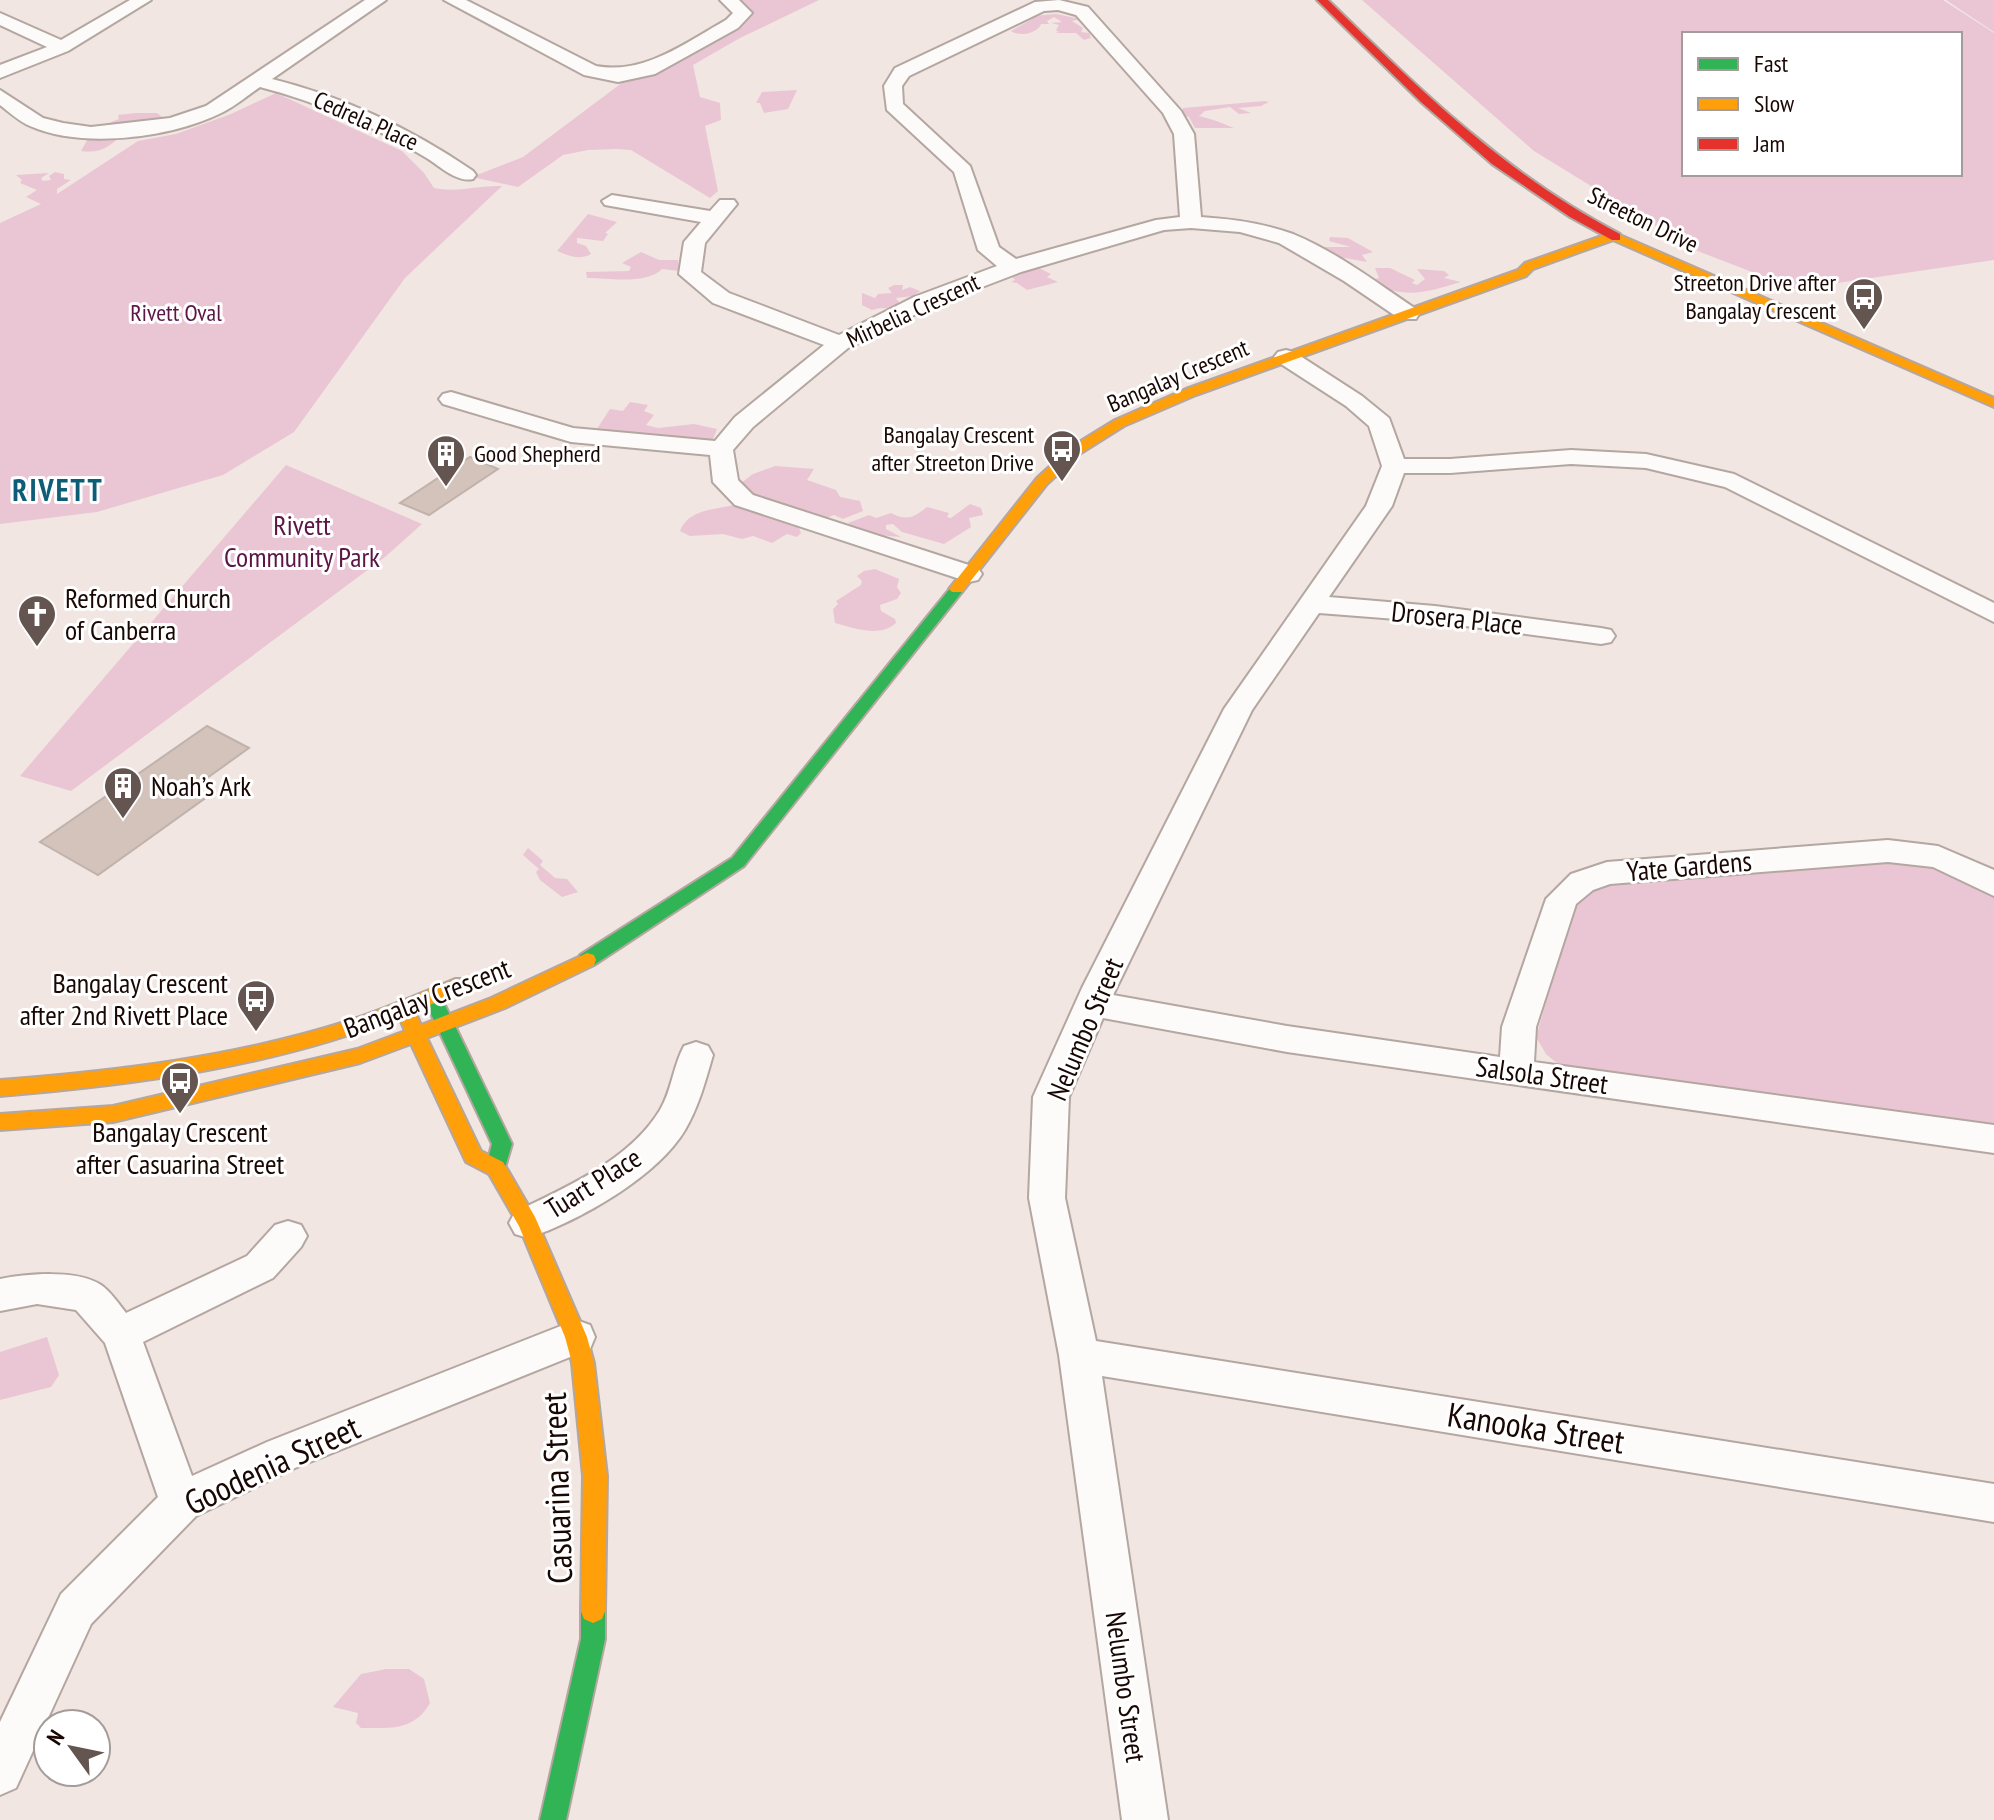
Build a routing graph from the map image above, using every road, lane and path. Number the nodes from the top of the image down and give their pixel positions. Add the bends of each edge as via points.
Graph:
1 (142, 0) edge
2 (377, 0) edge
3 (453, 0) edge
4 (729, 0) edge
5 (1322, 0) edge
6 (0, 18) edge
7 (62, 47) junction
8 (0, 72) edge
9 (260, 81) junction
10 (0, 96) edge
11 (466, 175) dead end
12 (612, 201) dead end
13 (1191, 222) junction
14 (1621, 240) junction
15 (1013, 267) junction
16 (1408, 314) junction
17 (840, 343) junction
18 (1286, 357) junction
19 (451, 399) dead end
20 (1994, 403) edge
21 (721, 449) junction
22 (1394, 466) junction
23 (969, 574) junction
24 (1313, 604) junction
25 (1994, 614) edge
26 (1601, 636) dead end
27 (806, 778) junction
28 (749, 817) dead end
29 (1994, 885) edge
30 (479, 978) dead end
31 (431, 996) junction
32 (1092, 1004) junction
33 (403, 1007) junction
34 (444, 1024) junction
35 (416, 1035) junction
36 (696, 1055) dead end
37 (1516, 1071) junction
38 (0, 1088) edge
39 (0, 1122) edge
40 (1994, 1139) edge
41 (496, 1168) junction
42 (528, 1223) junction
43 (288, 1236) dead end
44 (0, 1295) edge
45 (121, 1334) junction
46 (576, 1337) junction
47 (1079, 1355) junction
48 (181, 1502) junction
49 (1994, 1503) edge
50 (0, 1772) edge
51 (553, 1820) edge
52 (1145, 1820) edge

1 - 7 street
2 - 9 street
3 - 4 street via 591,71 618,76 648,70 732,24 743,13
5 - 14 street, Streeton Drive via 1462,134 1533,189
6 - 7 street
7 - 8 street
9 - 10 street via 213,110 128,131 91,133 36,122
9 - 11 street, Cedrela Place via 291,87 401,137
12 - 17 street via 721,211 695,242 690,274 721,298
13 - 15 street, Mirbelia Crescent via 1119,235
13 - 15 street via 1184,134 1171,111 1082,11 1041,6 902,72 893,86 894,106 963,170 989,250
13 - 16 street, Mirbelia Crescent via 1241,226 1286,239
14 - 16 street, Bangalay Crescent via 1529,266
14 - 20 street, Streeton Drive
15 - 17 street, Mirbelia Crescent via 922,302
16 - 18 street, Bangalay Crescent
17 - 21 street, Mirbelia Crescent via 744,422
18 - 22 street via 1380,423
18 - 23 street, Bangalay Crescent via 1129,419 1076,451 996,535
19 - 21 street via 571,435
21 - 23 street via 726,482 744,500
22 - 24 street, Nelumbo Street via 1379,506
22 - 25 street via 1571,457 1646,461 1734,482
23 - 27 street, Bangalay Crescent
24 - 26 street, Drosera Place
24 - 32 street, Nelumbo Street via 1238,709
27 - 28 street, Bangalay Crescent
27 - 34 street, Bangalay Crescent via 738,862 651,922 592,958
29 - 37 street, Yate Gardens via 1938,857 1888,851 1607,873 1582,882 1562,899 1519,1027
30 - 31 street, Bangalay Crescent
31 - 33 street, Bangalay Crescent
31 - 34 street, Casuarina Street
32 - 37 street, Salsola Street via 1287,1039
32 - 47 street, Nelumbo Street via 1051,1097 1047,1198
33 - 35 street, Casuarina Street
33 - 38 street, Bangalay Crescent via 260,1052 89,1083
34 - 35 street, Bangalay Crescent
34 - 41 street, Casuarina Street via 502,1144
35 - 39 street, Bangalay Crescent via 334,1063 113,1114
35 - 41 street, Casuarina Street via 473,1156
36 - 42 street, Tuart Place via 681,1105 647,1152 587,1193
37 - 40 street, Salsola Street
41 - 42 street, Casuarina Street
42 - 46 street, Casuarina Street
43 - 45 street via 260,1267
44 - 45 street via 37,1288 87,1296
45 - 48 street
46 - 48 street, Goodenia Street via 281,1455
46 - 51 street, Casuarina Street via 595,1476 593,1639
47 - 49 street, Kanooka Street
47 - 52 street, Nelumbo Street
48 - 50 street, Goodenia Street via 76,1609

